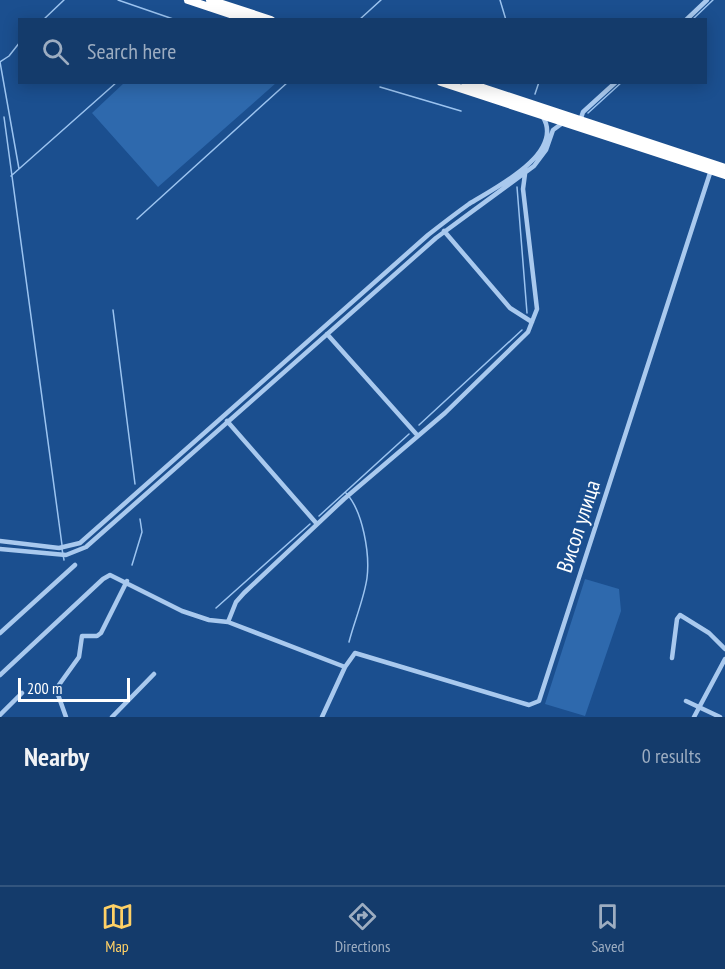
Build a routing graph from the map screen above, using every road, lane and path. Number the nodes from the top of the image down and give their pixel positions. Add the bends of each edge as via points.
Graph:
1 (188, 0) edge
2 (210, 0) edge
3 (707, 0) edge
4 (242, 18) edge
5 (265, 18) edge
6 (688, 18) edge
7 (447, 84) edge
8 (471, 84) edge
9 (614, 84) edge
10 (541, 115) junction
11 (580, 121) junction
12 (564, 122) junction
13 (725, 168) edge
14 (711, 170) junction
15 (526, 173) junction
16 (725, 174) edge
17 (511, 182) junction
18 (523, 189) junction
19 (444, 231) junction
20 (365, 292) junction
21 (369, 297) junction
22 (532, 322) junction
23 (327, 334) junction
24 (226, 419) junction
25 (418, 436) junction
26 (317, 524) junction
27 (0, 541) edge
28 (80, 543) junction
29 (84, 548) junction
30 (0, 549) edge
31 (75, 565) dead end
32 (127, 581) junction
33 (228, 622) junction
34 (0, 633) edge
35 (725, 649) edge
36 (672, 658) dead end
37 (725, 659) edge
38 (345, 667) junction
39 (154, 674) dead end
40 (0, 675) edge
41 (22, 693) dead end
42 (686, 701) dead end
43 (700, 706) junction
44 (0, 715) edge
45 (66, 717) edge
46 (112, 717) edge
47 (322, 717) edge
48 (694, 717) edge
49 (720, 717) edge

1 - 4 highway
2 - 5 highway
3 - 6 street
7 - 10 highway
8 - 11 highway
9 - 11 street via 583,112
10 - 12 highway
10 - 20 street via 547,134 532,162 442,224
11 - 13 highway
12 - 14 highway
12 - 15 street via 553,130 543,155
14 - 16 highway
14 - 38 street, Висол улица via 539,701 529,705 360,653 355,653
15 - 17 street
15 - 18 street
17 - 18 street
17 - 19 street
18 - 22 street via 537,309
19 - 21 street
19 - 22 street via 510,308
20 - 21 street
20 - 24 street
21 - 23 street
22 - 25 street via 520,342
23 - 24 street
23 - 25 street
24 - 26 street
24 - 28 street
24 - 29 street
25 - 26 street
26 - 33 street via 240,597
27 - 28 street via 61,548
28 - 29 street
29 - 30 street via 66,555
31 - 34 street
32 - 33 street via 182,612
32 - 40 street via 108,575
32 - 45 street via 101,633 82,636 79,657 56,689
33 - 38 street
35 - 36 street via 709,633 680,615
37 - 43 street
38 - 47 street
39 - 46 street
41 - 44 street
42 - 43 street
43 - 48 street
43 - 49 street

